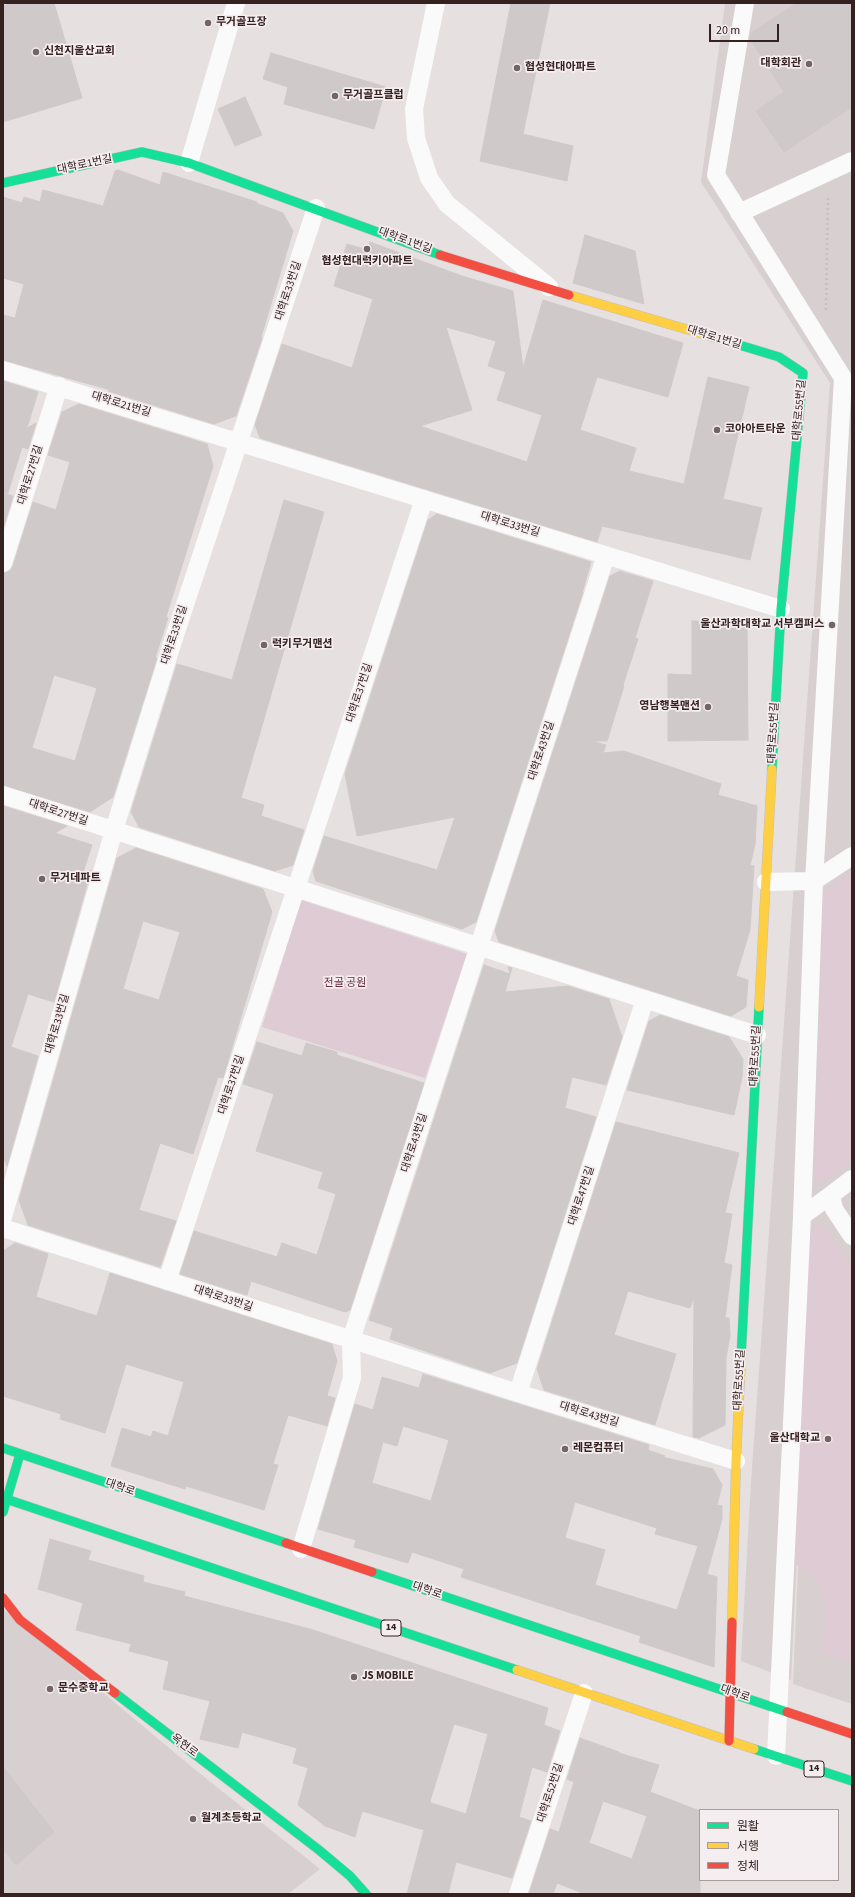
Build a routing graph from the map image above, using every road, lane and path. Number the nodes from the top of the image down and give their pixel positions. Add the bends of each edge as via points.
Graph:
1 (236, 3) edge
2 (436, 3) edge
3 (745, 3) edge
4 (852, 161) edge
5 (189, 163) junction
6 (828, 172) junction
7 (3, 183) edge
8 (316, 208) junction
9 (739, 213) junction
10 (553, 290) junction
11 (826, 312) dead end
12 (3, 370) edge
13 (803, 373) joint
14 (59, 386) junction
15 (239, 442) junction
16 (424, 499) junction
17 (606, 555) junction
18 (3, 563) edge
19 (781, 609) junction
20 (3, 795) edge
21 (114, 830) junction
22 (852, 856) edge
23 (766, 882) junction
24 (814, 882) junction
25 (296, 888) junction
26 (479, 946) junction
27 (645, 1000) junction
28 (757, 1035) junction
29 (852, 1179) edge
30 (831, 1194) junction
31 (802, 1216) junction
32 (3, 1218) edge
33 (3, 1228) edge
34 (852, 1236) edge
35 (167, 1281) junction
36 (351, 1340) junction
37 (518, 1393) junction
38 (3, 1448) edge
39 (20, 1454) junction
40 (736, 1461) junction
41 (5, 1498) edge
42 (3, 1512) edge
43 (301, 1549) junction
44 (3, 1598) edge
45 (584, 1693) junction
46 (730, 1693) junction
47 (778, 1709) junction
48 (852, 1734) edge
49 (729, 1741) junction
50 (776, 1756) junction
51 (852, 1781) edge
52 (366, 1894) edge
53 (518, 1894) edge

1 - 5 street
2 - 10 street via 414,109 416,138 429,178 447,204
3 - 9 street via 716,176
4 - 6 street
5 - 7 main road, 대학로1번길 via 142,152
5 - 8 main road, 대학로1번길
6 - 9 street
6 - 11 path
8 - 10 main road, 대학로1번길 via 466,264
8 - 15 street, 대학로33번길
9 - 24 street via 843,378
10 - 13 main road, 대학로1번길 via 779,357
12 - 14 street, 대학로21번길
13 - 19 main road, 대학로55번길
14 - 15 street, 대학로21번길
14 - 18 street, 대학로27번길
15 - 16 street, 대학로33번길
15 - 21 street, 대학로33번길
16 - 17 street, 대학로33번길
16 - 25 street, 대학로37번길
17 - 19 street, 대학로33번길
17 - 26 street, 대학로43번길
19 - 23 main road, 대학로55번길
20 - 21 street, 대학로27번길
21 - 25 street
21 - 32 street, 대학로33번길
22 - 24 street
23 - 24 street
23 - 28 main road, 대학로55번길
24 - 31 street
25 - 26 street
25 - 35 street, 대학로37번길
26 - 27 street
26 - 36 street, 대학로43번길
27 - 28 street
27 - 37 street, 대학로47번길
28 - 40 main road, 대학로55번길
29 - 30 street
30 - 31 street
30 - 34 street via 834,1209
31 - 47 street
33 - 35 street, 대학로33번길
35 - 36 street, 대학로33번길
36 - 37 street, 대학로43번길
36 - 43 street, 대학로43번길 via 352,1378
37 - 40 street, 대학로43번길
38 - 39 main road, 대학로
39 - 41 main road
39 - 43 main road, 대학로
40 - 46 main road, 대학로55번길
41 - 42 main road
41 - 45 main road, 14
43 - 46 main road, 대학로
44 - 52 main road, 옥현로 via 20,1620 319,1850 350,1876
45 - 49 main road, 14
45 - 53 street, 대학로52번길
46 - 47 main road, 대학로
46 - 49 main road, 대학로55번길
47 - 48 main road, 대학로
47 - 50 street
49 - 50 main road, 14
50 - 51 main road, 14

